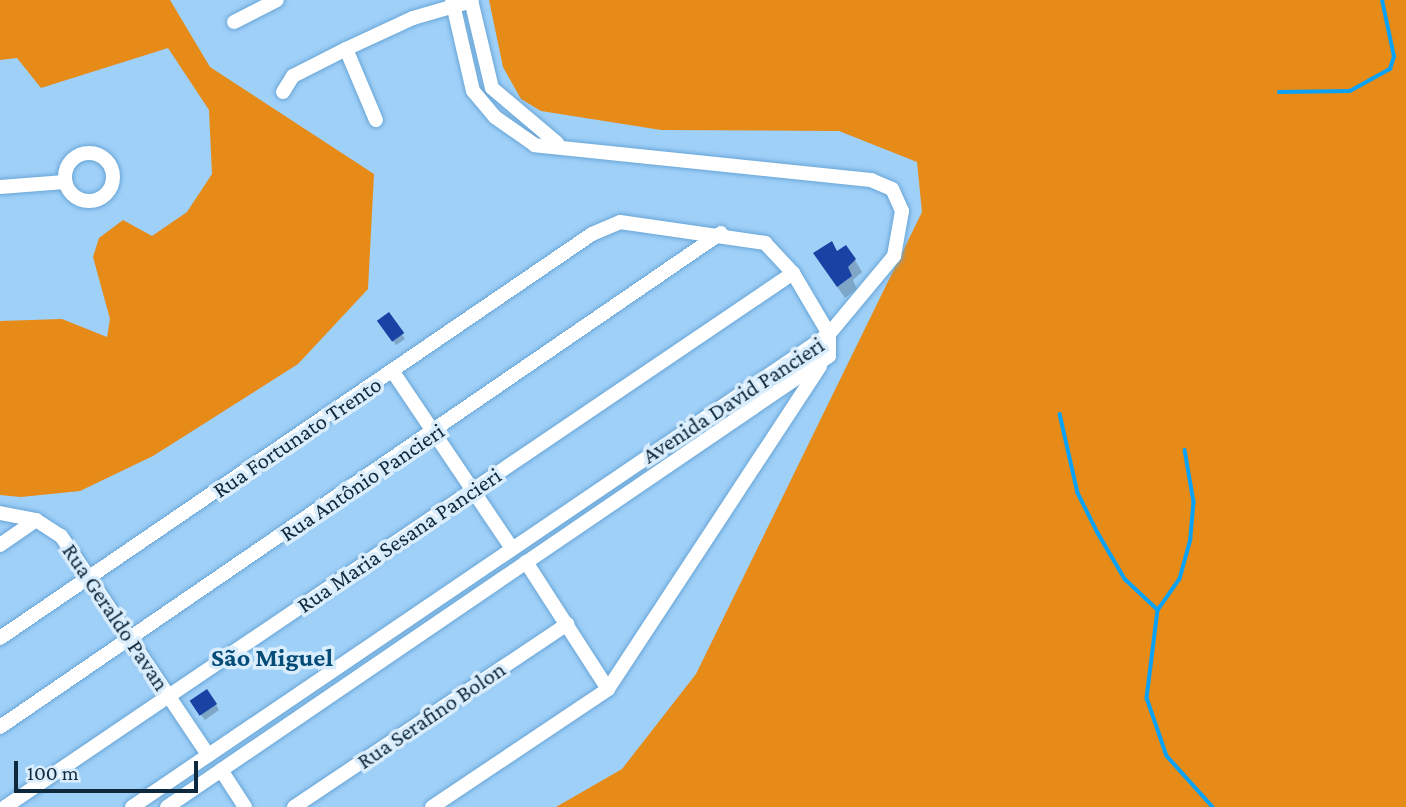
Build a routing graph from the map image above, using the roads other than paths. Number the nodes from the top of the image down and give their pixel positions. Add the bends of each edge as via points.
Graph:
1 (277, 0) edge
2 (471, 0) edge
3 (452, 2) edge
4 (234, 22) dead end
5 (346, 49) junction
6 (284, 92) dead end
7 (376, 120) dead end
8 (557, 143) junction
9 (65, 182) dead end
10 (0, 187) edge
11 (721, 233) junction
12 (793, 272) junction
13 (829, 334) junction
14 (825, 359) junction
15 (393, 372) junction
16 (435, 432) junction
17 (472, 490) junction
18 (0, 513) edge
19 (36, 520) junction
20 (0, 545) edge
21 (511, 547) junction
22 (526, 562) junction
23 (90, 579) junction
24 (566, 624) junction
25 (0, 638) edge
26 (131, 639) junction
27 (608, 689) junction
28 (169, 697) junction
29 (0, 727) edge
30 (208, 755) junction
31 (221, 771) junction
32 (5, 807) edge
33 (132, 807) edge
34 (167, 807) edge
35 (245, 807) edge
36 (295, 807) edge
37 (432, 807) edge

1 - 4 street
2 - 3 street
2 - 8 street via 492,88
3 - 5 street
3 - 8 street via 473,92 495,117 535,145
5 - 6 street via 293,76
5 - 7 street
8 - 13 street via 871,180 892,189 902,211 894,256
9 - 10 street
11 - 12 street, Rua Fortunato Trento via 765,243
11 - 15 street, Rua Fortunato Trento via 620,222 592,234
11 - 16 street, Rua Antônio Pancieri
12 - 13 street, Rua Fortunato Trento
12 - 17 street, Rua Maria Sesana Pancieri
13 - 14 street, Avenida David Pancieri via 832,348
13 - 21 street, Avenida David Pancieri
14 - 22 street, Avenida David Pancieri
14 - 27 street
15 - 16 street
15 - 23 street, Rua Fortunato Trento
16 - 17 street
16 - 26 street, Rua Antônio Pancieri
17 - 21 street
17 - 28 street, Rua Maria Sesana Pancieri
18 - 19 street, Rua Geraldo Pavan
19 - 20 street
19 - 23 street, Rua Geraldo Pavan via 61,536
21 - 30 street, Avenida David Pancieri
22 - 24 street
22 - 31 street, Avenida David Pancieri
23 - 25 street, Rua Fortunato Trento
23 - 26 street, Rua Geraldo Pavan
24 - 27 street
24 - 36 street, Rua Serafino Bolon
26 - 28 street, Rua Geraldo Pavan
26 - 29 street, Rua Antônio Pancieri
27 - 37 street
28 - 30 street, Rua Geraldo Pavan
28 - 32 street, Rua Maria Sesana Pancieri
30 - 33 street, Avenida David Pancieri
31 - 34 street, Avenida David Pancieri
31 - 35 street

